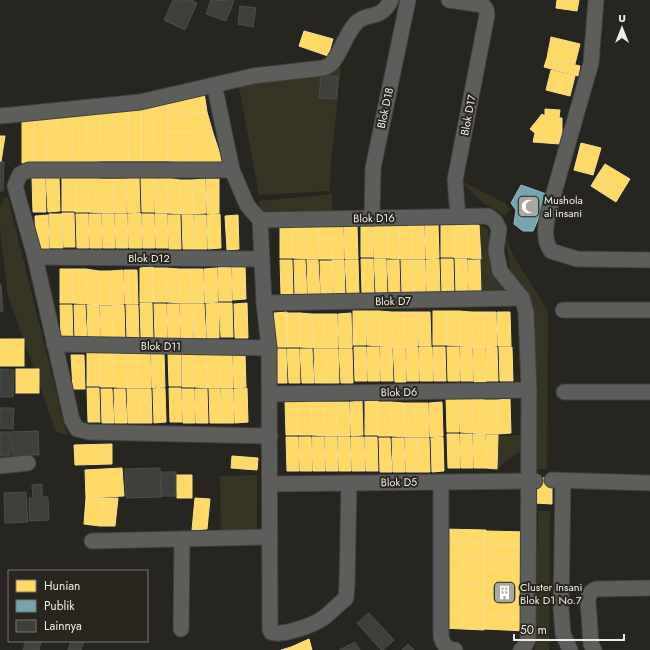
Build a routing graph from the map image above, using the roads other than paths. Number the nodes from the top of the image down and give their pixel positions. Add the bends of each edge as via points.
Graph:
1 (391, 0) edge
2 (408, 0) edge
3 (449, 0) edge
4 (596, 0) edge
5 (216, 93) dead end
6 (0, 116) edge
7 (232, 170) junction
8 (458, 216) junction
9 (372, 218) junction
10 (260, 220) junction
11 (35, 257) junction
12 (262, 259) junction
13 (650, 260) edge
14 (522, 298) junction
15 (264, 303) junction
16 (563, 310) dead end
17 (650, 310) edge
18 (54, 344) junction
19 (269, 348) junction
20 (529, 390) junction
21 (564, 392) dead end
22 (650, 392) edge
23 (270, 394) junction
24 (270, 436) junction
25 (28, 463) dead end
26 (0, 466) edge
27 (532, 481) junction
28 (440, 482) junction
29 (650, 482) edge
30 (349, 483) junction
31 (270, 484) junction
32 (270, 537) junction
33 (182, 539) junction
34 (92, 541) dead end
35 (650, 588) edge
36 (181, 629) dead end
37 (524, 644) edge
38 (455, 650) edge
39 (570, 650) edge
40 (594, 650) edge

1 - 6 street via 380,14 359,20 347,34 334,59 323,68 252,76 140,102
2 - 9 street, Blok D18 via 373,168
3 - 8 street, Blok D17 via 483,5 488,15 455,180
4 - 13 street via 591,63 549,210 546,239 551,251 577,260
5 - 7 street
7 - 10 street via 247,204
7 - 11 street via 29,170 20,174 15,186
8 - 9 street, Blok D16
8 - 14 street, Blok D16 via 488,216 496,221 499,229 496,252 500,271
9 - 10 street, Blok D16
10 - 12 street
11 - 12 street, Blok D12
11 - 18 street
12 - 15 street
14 - 15 street, Blok D7
14 - 20 street via 526,312
15 - 19 street
16 - 17 street
18 - 19 street, Blok D11
18 - 24 street via 72,420 77,429 89,432
19 - 23 street
20 - 23 street, Blok D6
20 - 27 street
21 - 22 street
23 - 24 street
24 - 31 street
25 - 26 street
27 - 28 street, Blok D5
27 - 37 street
28 - 30 street, Blok D5
28 - 38 street via 441,637 444,644
29 - 39 street via 558,481 561,609 563,634
30 - 31 street, Blok D5
30 - 32 street via 346,598 314,623 280,634 271,632 270,629
31 - 32 street
32 - 33 street
33 - 34 street
33 - 36 street
35 - 40 street via 592,590 588,601 591,644

